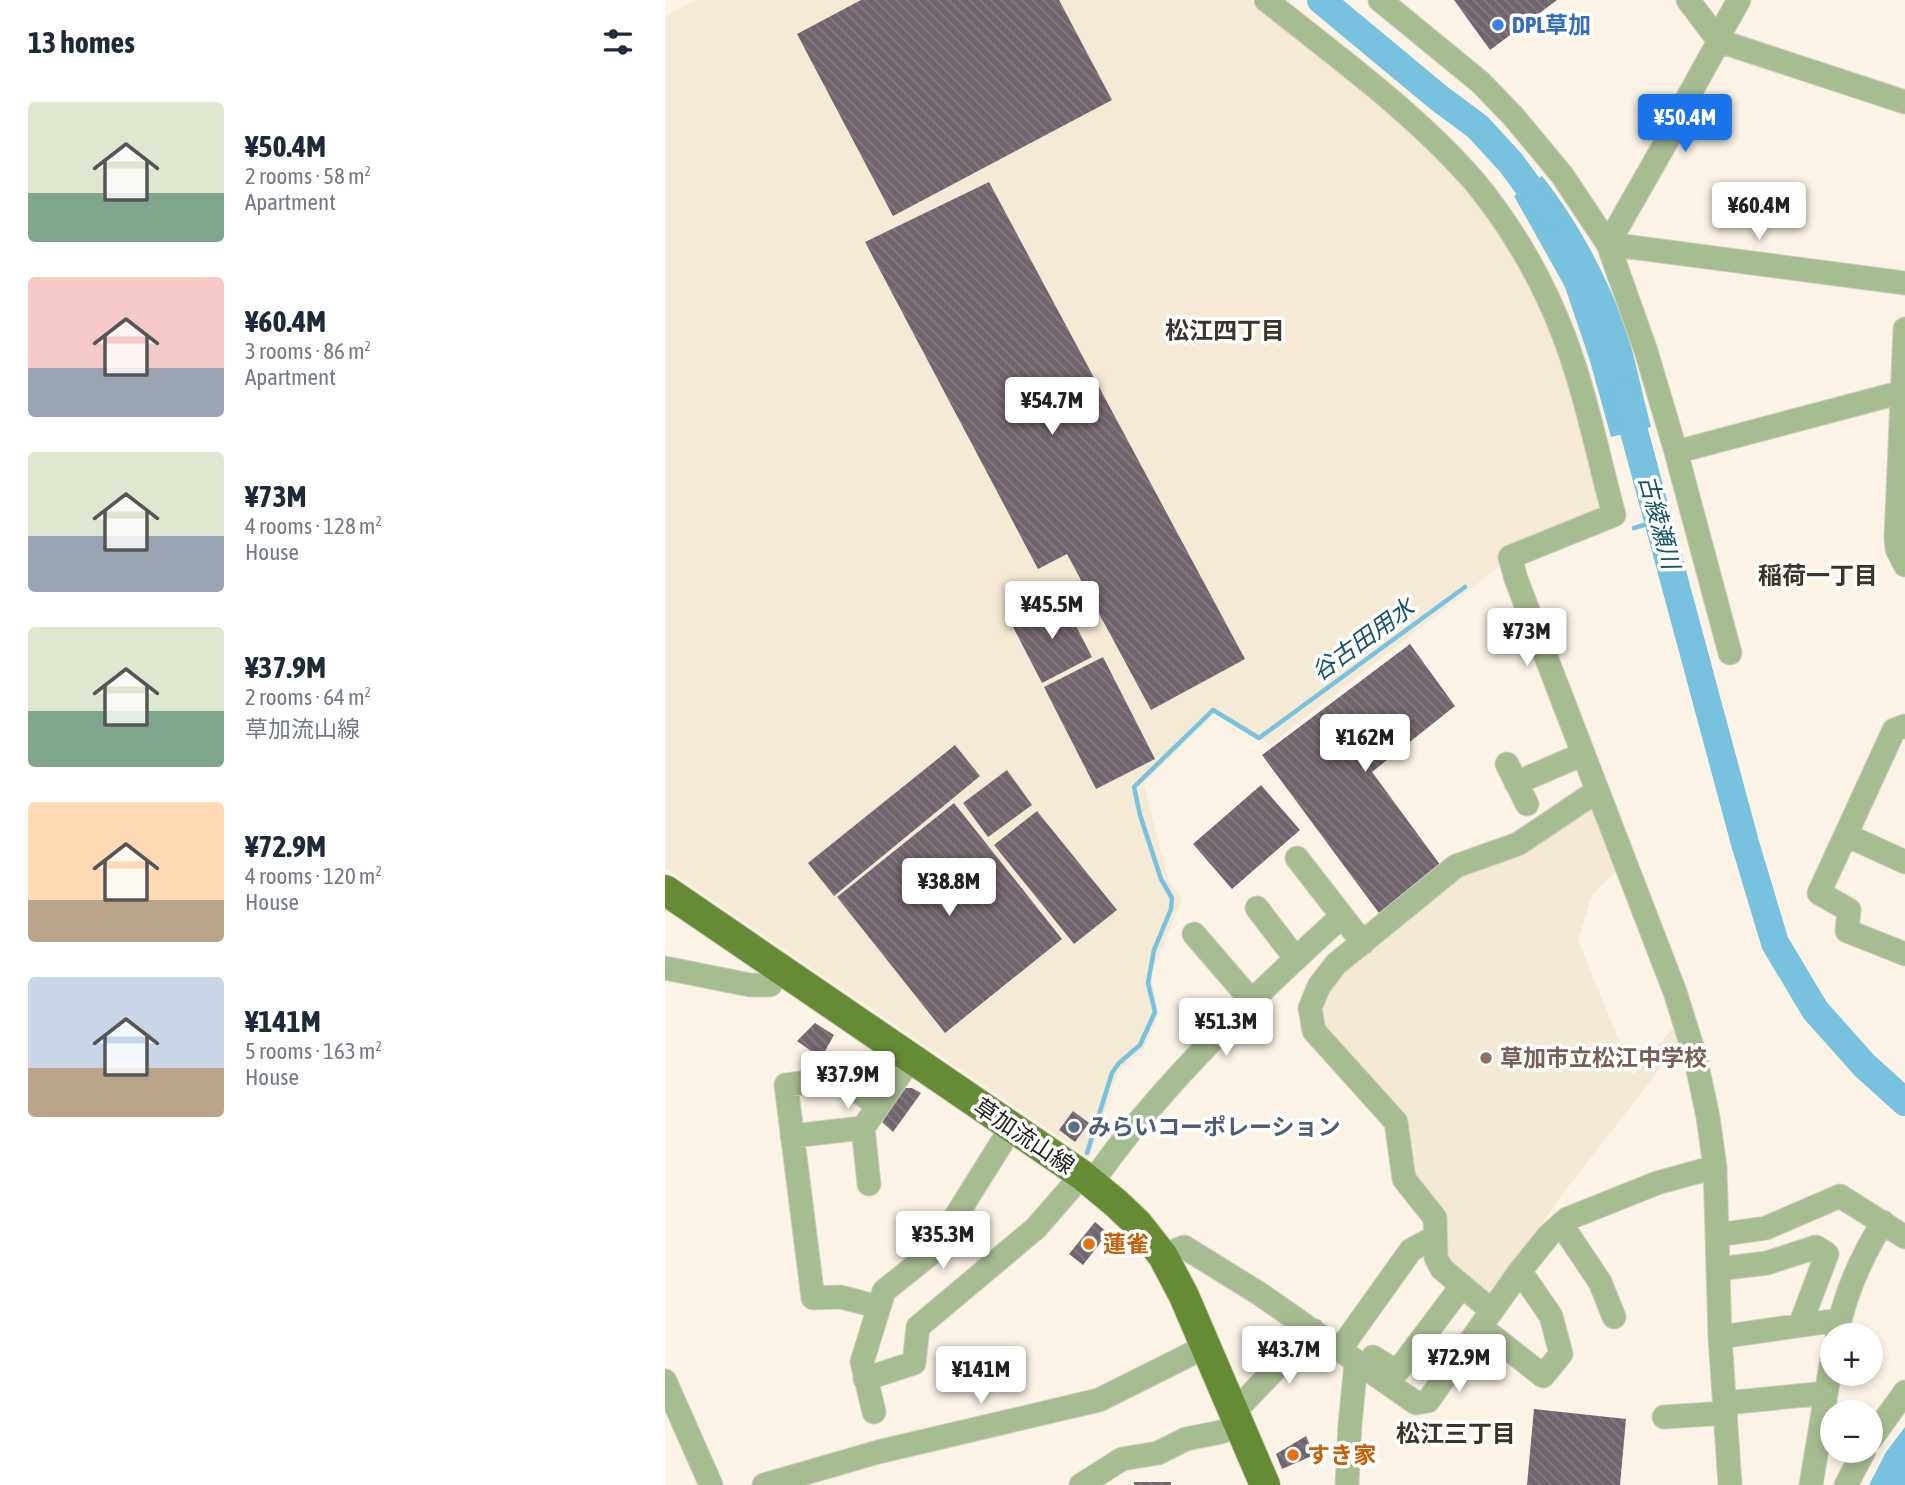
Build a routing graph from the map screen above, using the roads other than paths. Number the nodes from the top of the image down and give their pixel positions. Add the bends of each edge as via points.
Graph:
1 (1266, 0) edge
2 (1380, 0) edge
3 (1688, 0) edge
4 (1739, 0) edge
5 (1718, 40) junction
6 (1905, 102) edge
7 (1608, 244) junction
8 (1905, 283) edge
9 (1905, 329) edge
10 (1902, 392) junction
11 (1677, 453) junction
12 (1905, 565) edge
13 (1730, 653) dead end
14 (1905, 726) edge
15 (1583, 754) junction
16 (1597, 791) junction
17 (1527, 804) dead end
18 (1846, 835) junction
19 (1297, 858) dead end
20 (1905, 862) edge
21 (665, 890) edge
22 (1257, 908) dead end
23 (1341, 917) junction
24 (1194, 934) dead end
25 (1363, 943) junction
26 (1905, 954) edge
27 (1296, 959) junction
28 (665, 968) edge
29 (781, 969) junction
30 (1251, 1000) junction
31 (910, 1059) junction
32 (879, 1106) junction
33 (863, 1128) junction
34 (1011, 1128) junction
35 (792, 1136) junction
36 (1715, 1167) junction
37 (1087, 1179) junction
38 (869, 1184) dead end
39 (1883, 1222) junction
40 (1561, 1224) junction
41 (1717, 1235) junction
42 (1435, 1237) junction
43 (1905, 1237) edge
44 (1163, 1256) junction
45 (1718, 1269) junction
46 (1520, 1271) junction
47 (1461, 1287) junction
48 (879, 1307) junction
49 (1614, 1317) dead end
50 (1486, 1318) junction
51 (1840, 1323) edge
52 (1800, 1325) junction
53 (1820, 1327) edge
54 (1313, 1329) junction
55 (1720, 1337) junction
56 (1207, 1346) junction
57 (1348, 1350) junction
58 (865, 1379) junction
59 (665, 1381) edge
60 (1827, 1386) edge
61 (1905, 1392) edge
62 (1826, 1393) junction
63 (1726, 1408) junction
64 (874, 1412) dead end
65 (1664, 1417) dead end
66 (1237, 1418) junction
67 (1883, 1422) edge
68 (1858, 1463) edge
69 (711, 1485) edge
70 (764, 1485) edge
71 (1081, 1485) edge
72 (1265, 1485) edge
73 (1347, 1485) edge
74 (1730, 1485) edge
75 (1811, 1485) edge
76 (1846, 1485) edge

1 - 15 street via 1415,121 1474,182 1525,253 1564,336 1614,515 1510,557
2 - 7 street via 1480,82 1513,116 1562,175
3 - 5 street
4 - 5 street
5 - 6 street
5 - 7 street
7 - 8 street
7 - 11 street
9 - 10 street
10 - 11 street
10 - 12 street via 1896,537
11 - 13 street
14 - 18 street via 1894,730
15 - 16 street
15 - 17 street via 1511,773
16 - 25 street via 1518,844 1456,866
16 - 36 street via 1686,1024
18 - 20 street
18 - 26 street via 1819,893 1849,910 1847,931
19 - 23 street
21 - 29 main road, 草加流山線
22 - 27 street
23 - 25 street
23 - 27 street
24 - 30 street
25 - 42 street via 1336,964 1319,986 1310,1020 1314,1031 1396,1122 1403,1179 1435,1218
27 - 30 street
28 - 29 street via 750,985 770,985
29 - 31 main road, 草加流山線
30 - 37 street
31 - 32 street
31 - 34 main road, 草加流山線
32 - 33 street
32 - 35 street via 841,1078 786,1085
33 - 35 street
33 - 38 street
34 - 37 main road, 草加流山線
34 - 48 street via 934,1251 884,1291
35 - 48 street via 813,1298 841,1297
36 - 40 street via 1657,1183
36 - 41 street
37 - 44 main road, 草加流山線 via 1137,1223
37 - 58 street via 918,1327 914,1363
39 - 41 street via 1840,1196 1766,1228
39 - 43 street
39 - 51 street via 1861,1261
40 - 46 street
40 - 49 street via 1600,1282
41 - 45 street
42 - 47 street via 1436,1258
42 - 57 street via 1411,1250
44 - 54 street via 1184,1247
44 - 56 main road, 草加流山線
45 - 52 street via 1767,1263 1816,1247 1827,1254
45 - 55 street
46 - 50 street
46 - 50 street via 1551,1316 1561,1354 1543,1376
47 - 50 street
47 - 57 street via 1397,1372
48 - 58 street via 862,1362
50 - 57 street via 1428,1401 1416,1403
52 - 53 street
52 - 55 street
54 - 57 street
54 - 66 street
55 - 63 street
56 - 66 main road, 草加流山線
56 - 70 street via 1099,1400 878,1452
57 - 73 street
58 - 64 street
59 - 69 street
60 - 62 street
61 - 67 street
62 - 63 street
62 - 75 street
63 - 65 street
63 - 74 street
66 - 71 street via 1221,1432 1186,1439 1158,1454 1122,1459
66 - 72 main road, 草加流山線
68 - 76 street

